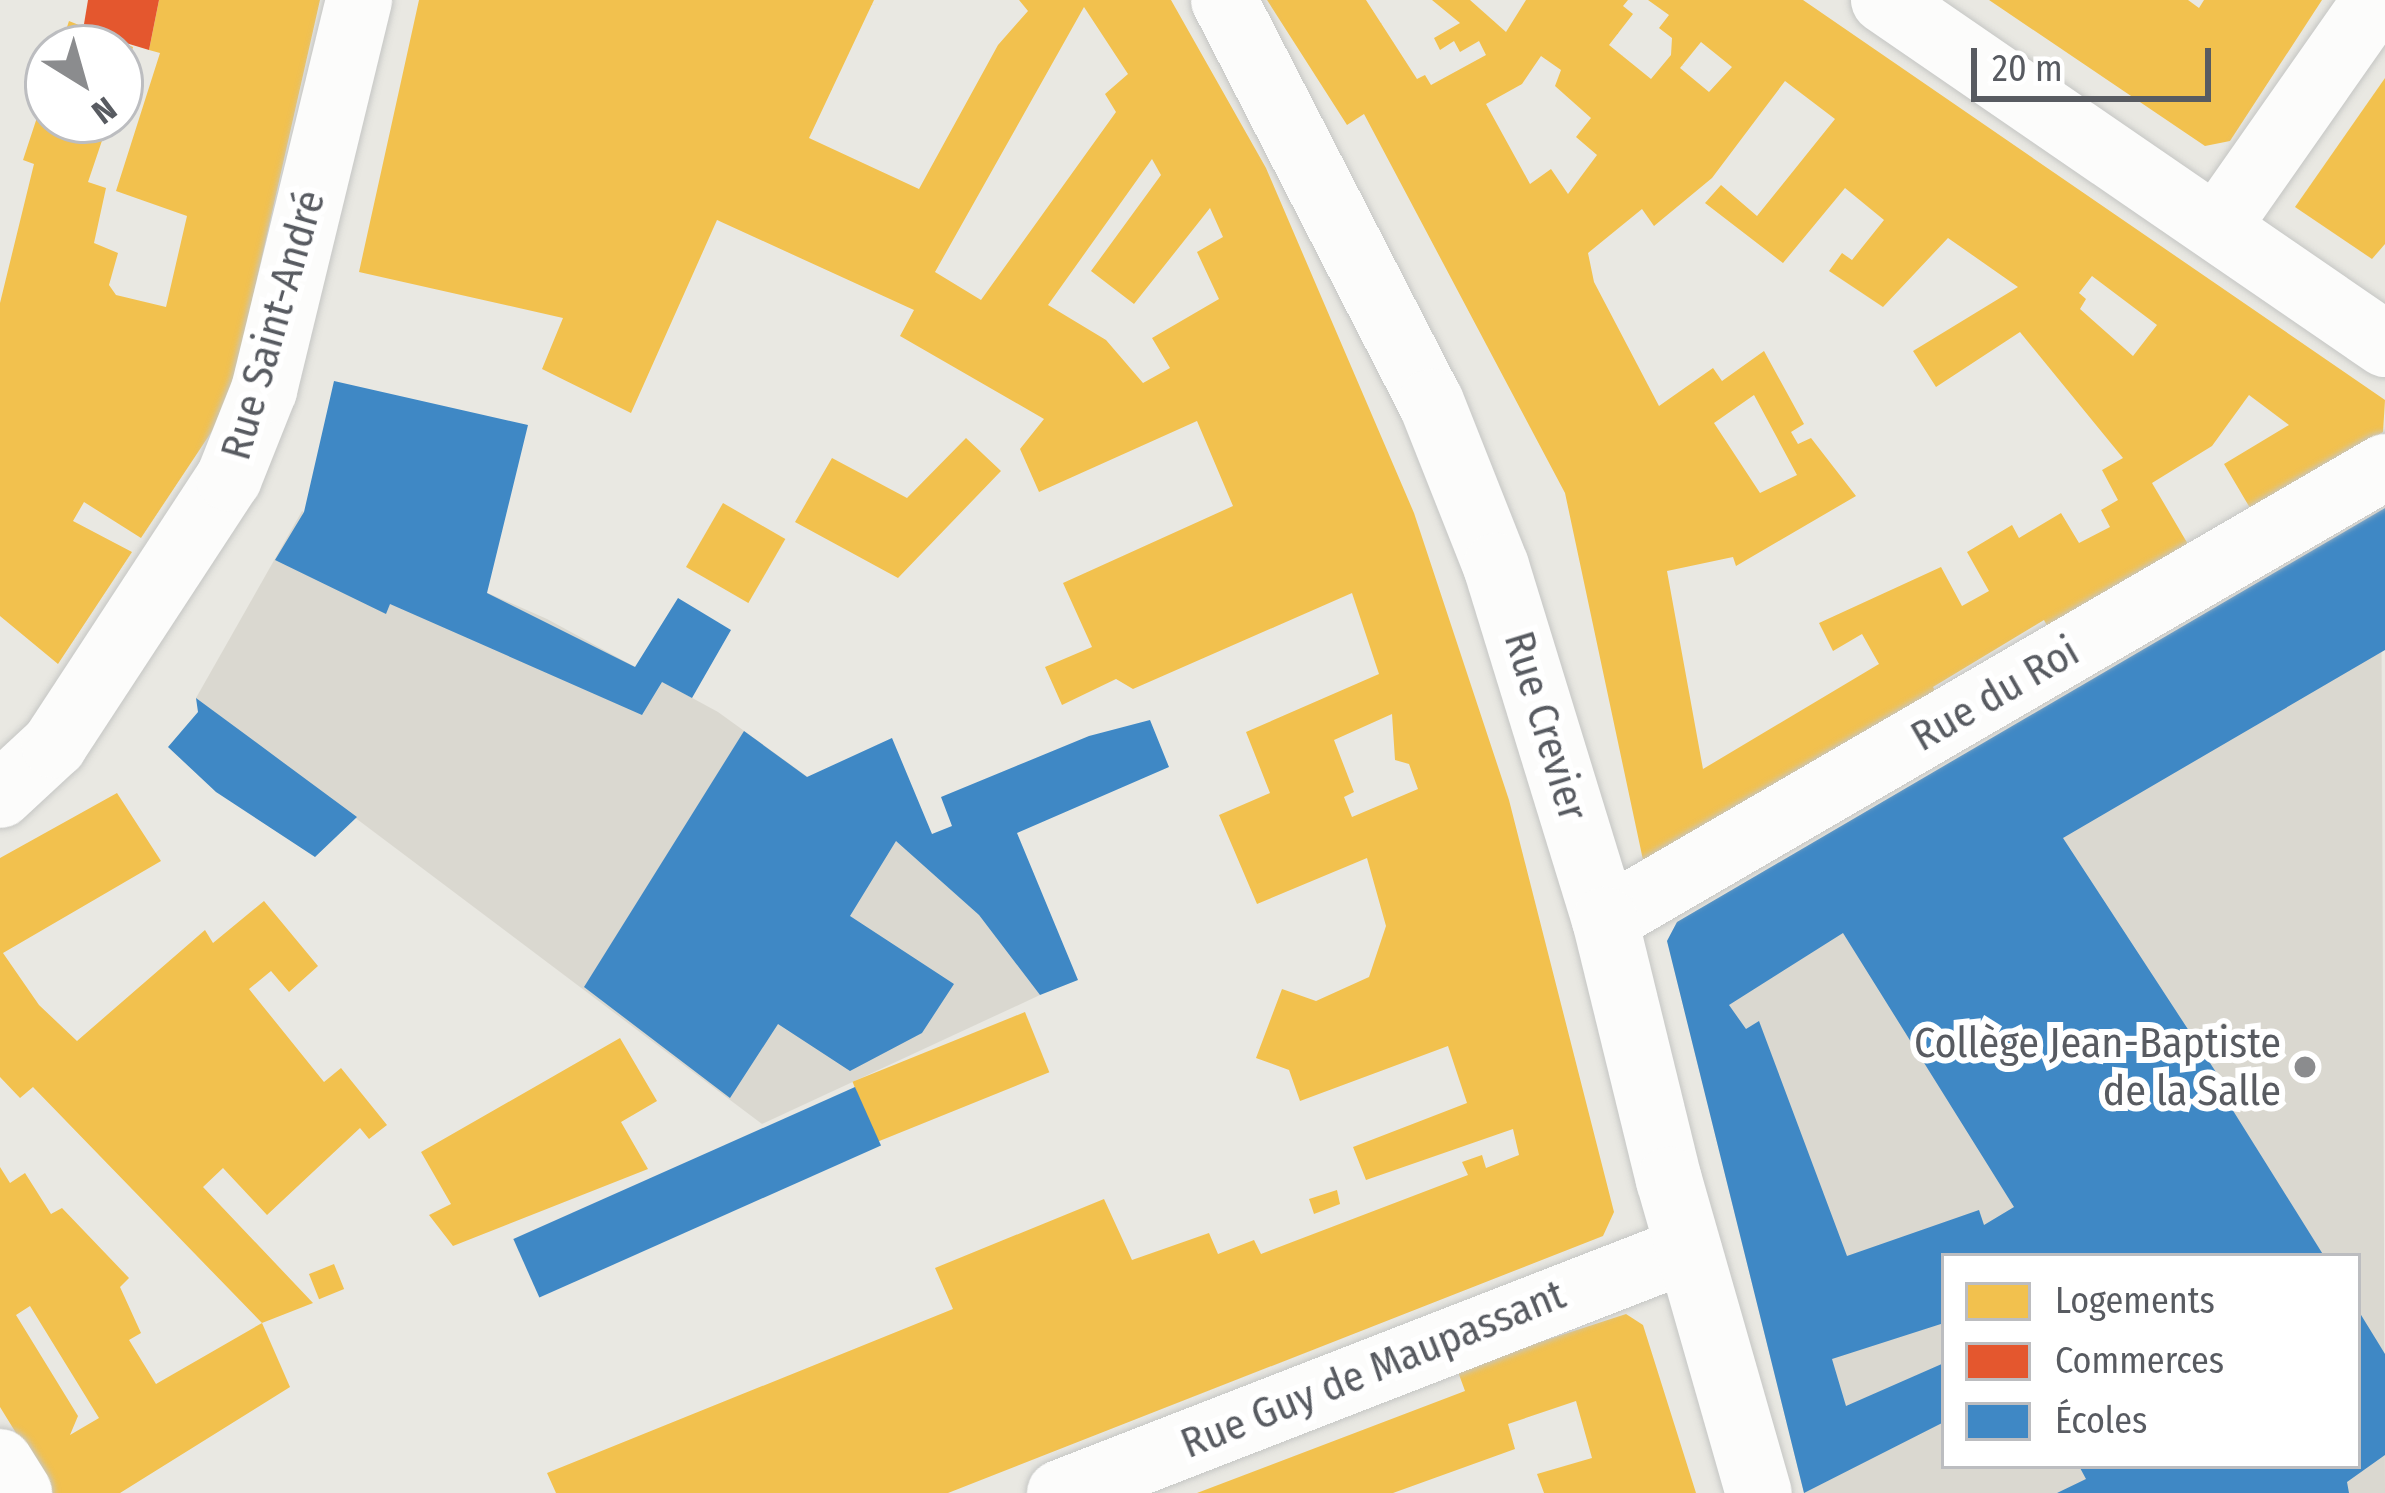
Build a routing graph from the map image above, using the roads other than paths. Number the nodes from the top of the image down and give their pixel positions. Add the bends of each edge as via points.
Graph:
1 (358, 0) edge
2 (1224, 0) edge
3 (1884, 0) edge
4 (2376, 0) edge
5 (2217, 227) junction
6 (2385, 344) edge
7 (2385, 467) edge
8 (0, 795) edge
9 (1605, 920) junction
10 (1688, 1250) junction
11 (0, 1462) edge
12 (19, 1493) edge
13 (1060, 1493) edge
14 (1759, 1493) edge

1 - 8 street, Rue Saint-André via 264,390 229,478 54,745
2 - 9 street, Rue Crevier via 1430,402 1496,566
3 - 5 street
4 - 5 street
5 - 6 street
7 - 9 street, Rue du Roi
9 - 10 street, Rue Crevier
10 - 13 street, Rue Guy de Maupassant
10 - 14 street, Rue Crevier
11 - 12 street

